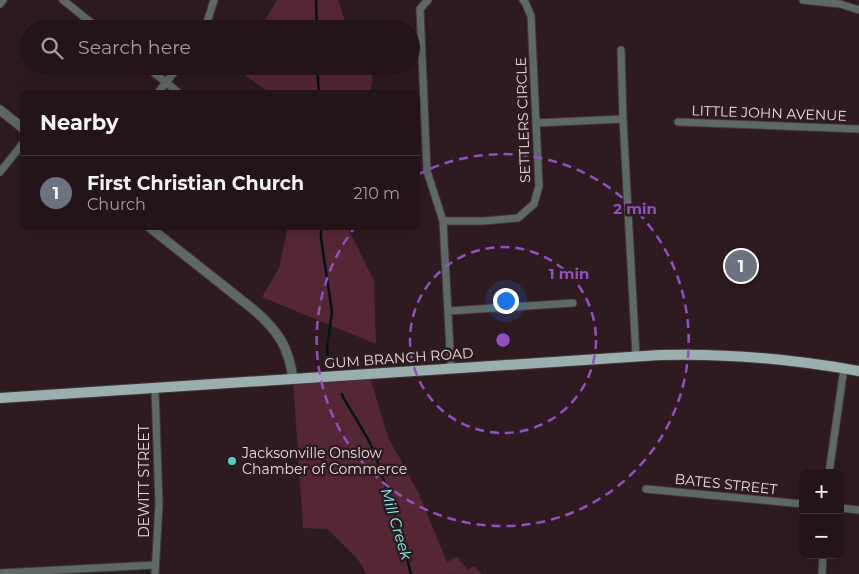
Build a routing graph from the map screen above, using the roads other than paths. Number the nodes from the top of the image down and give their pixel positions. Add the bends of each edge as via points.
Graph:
1 (3, 0) edge
2 (63, 0) edge
3 (214, 0) edge
4 (428, 0) edge
5 (523, 0) edge
6 (803, 0) edge
7 (0, 4) edge
8 (859, 10) edge
9 (88, 20) edge
10 (208, 20) edge
11 (621, 50) dead end
12 (157, 75) edge
13 (171, 75) edge
14 (166, 82) junction
15 (160, 90) edge
16 (175, 90) edge
17 (0, 110) edge
18 (623, 119) junction
19 (678, 122) dead end
20 (536, 123) junction
21 (20, 126) edge
22 (859, 129) edge
23 (20, 147) edge
24 (0, 172) edge
25 (443, 222) junction
26 (153, 230) edge
27 (573, 303) dead end
28 (448, 312) junction
29 (636, 356) junction
30 (451, 368) junction
31 (844, 368) junction
32 (859, 371) edge
33 (293, 379) junction
34 (155, 389) junction
35 (0, 398) edge
36 (830, 469) edge
37 (646, 489) dead end
38 (799, 504) edge
39 (844, 508) edge
40 (859, 510) edge
41 (823, 559) edge
42 (156, 565) junction
43 (0, 573) edge
44 (155, 574) edge
45 (822, 574) edge

1 - 7 street
2 - 9 street
3 - 10 street
4 - 25 street via 420,9 427,171
5 - 20 street, SETTLERS CIRCLE via 531,16
6 - 8 street via 840,4
11 - 18 street
12 - 14 street
13 - 14 street
14 - 15 street
14 - 16 street
17 - 21 street
18 - 20 street
18 - 29 street
19 - 22 street, LITTLE JOHN AVENUE
20 - 25 street, SETTLERS CIRCLE via 540,186 534,204 518,218
23 - 24 street
25 - 28 street
26 - 33 street via 270,326 288,353
27 - 28 street
28 - 30 street
29 - 30 main road, GUM BRANCH ROAD
29 - 31 main road, GUM BRANCH ROAD via 697,354 770,358
30 - 33 main road, GUM BRANCH ROAD
31 - 32 main road, GUM BRANCH ROAD
31 - 36 street
33 - 34 main road, GUM BRANCH ROAD
34 - 35 main road, GUM BRANCH ROAD
34 - 42 street, DEWITT STREET
37 - 38 street, BATES STREET
39 - 40 street
41 - 45 street
42 - 43 street
42 - 44 street, DEWITT STREET

